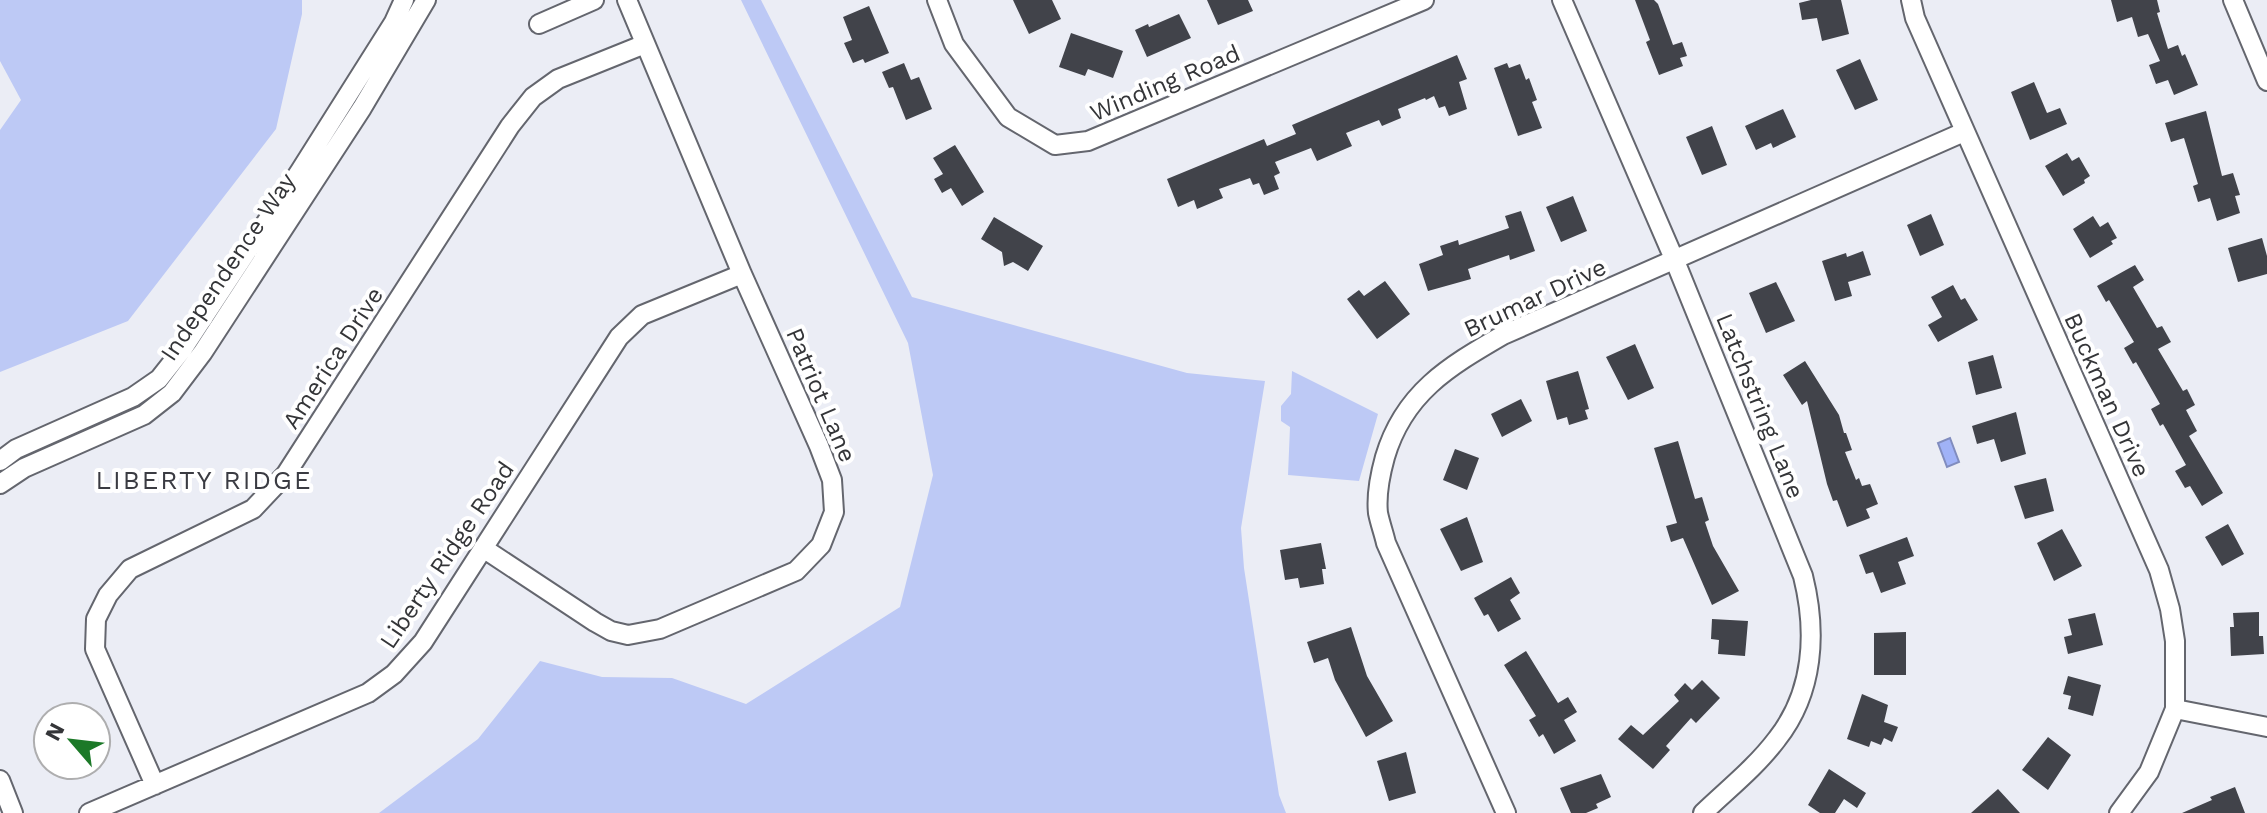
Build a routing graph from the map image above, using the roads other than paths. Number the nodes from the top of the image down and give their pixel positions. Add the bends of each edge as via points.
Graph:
1 (404, 0) edge
2 (426, 0) edge
3 (594, 0) edge
4 (627, 0) edge
5 (937, 0) edge
6 (1424, 0) edge
7 (1562, 0) edge
8 (1911, 0) edge
9 (2233, 0) edge
10 (539, 24) dead end
11 (645, 44) junction
12 (2267, 81) edge
13 (1964, 132) junction
14 (1675, 261) junction
15 (742, 274) junction
16 (0, 461) edge
17 (0, 484) edge
18 (483, 548) junction
19 (2175, 709) junction
20 (2267, 727) edge
21 (0, 780) edge
22 (155, 785) junction
23 (13, 813) edge
24 (89, 813) edge
25 (1506, 813) edge
26 (1703, 813) edge
27 (2119, 813) edge

1 - 16 street, Independence Way via 300,171 159,379 133,397
2 - 17 street, Independence Way via 362,108 172,393 144,415 24,468
3 - 10 street
4 - 11 street, Patriot Lane
5 - 6 street, Winding Road via 954,44 1000,108 1055,145 1088,141
7 - 14 street, Latchstring Lane
8 - 13 street, Buckman Drive
9 - 12 street
11 - 15 street, Patriot Lane
11 - 22 street, America Drive via 558,79 533,97 286,474 253,509 130,569 108,595 96,619 95,649
13 - 14 street, Brumar Drive
13 - 19 street, Buckman Drive via 2159,570 2175,641
14 - 25 street, Brumar Drive via 1503,335 1463,359 1413,400 1390,443 1378,488 1386,543
14 - 26 street, Latchstring Lane via 1803,576 1813,640 1809,673 1779,738
15 - 18 street, Liberty Ridge Road via 642,315 619,337
15 - 18 street, Patriot Lane via 832,480 834,512 821,545 796,571 660,629 628,635 595,622
18 - 22 street, Liberty Ridge Road via 423,642 368,693
19 - 20 street
19 - 27 street, Buckman Drive via 2149,772
21 - 23 street
22 - 24 street, Liberty Ridge Road

